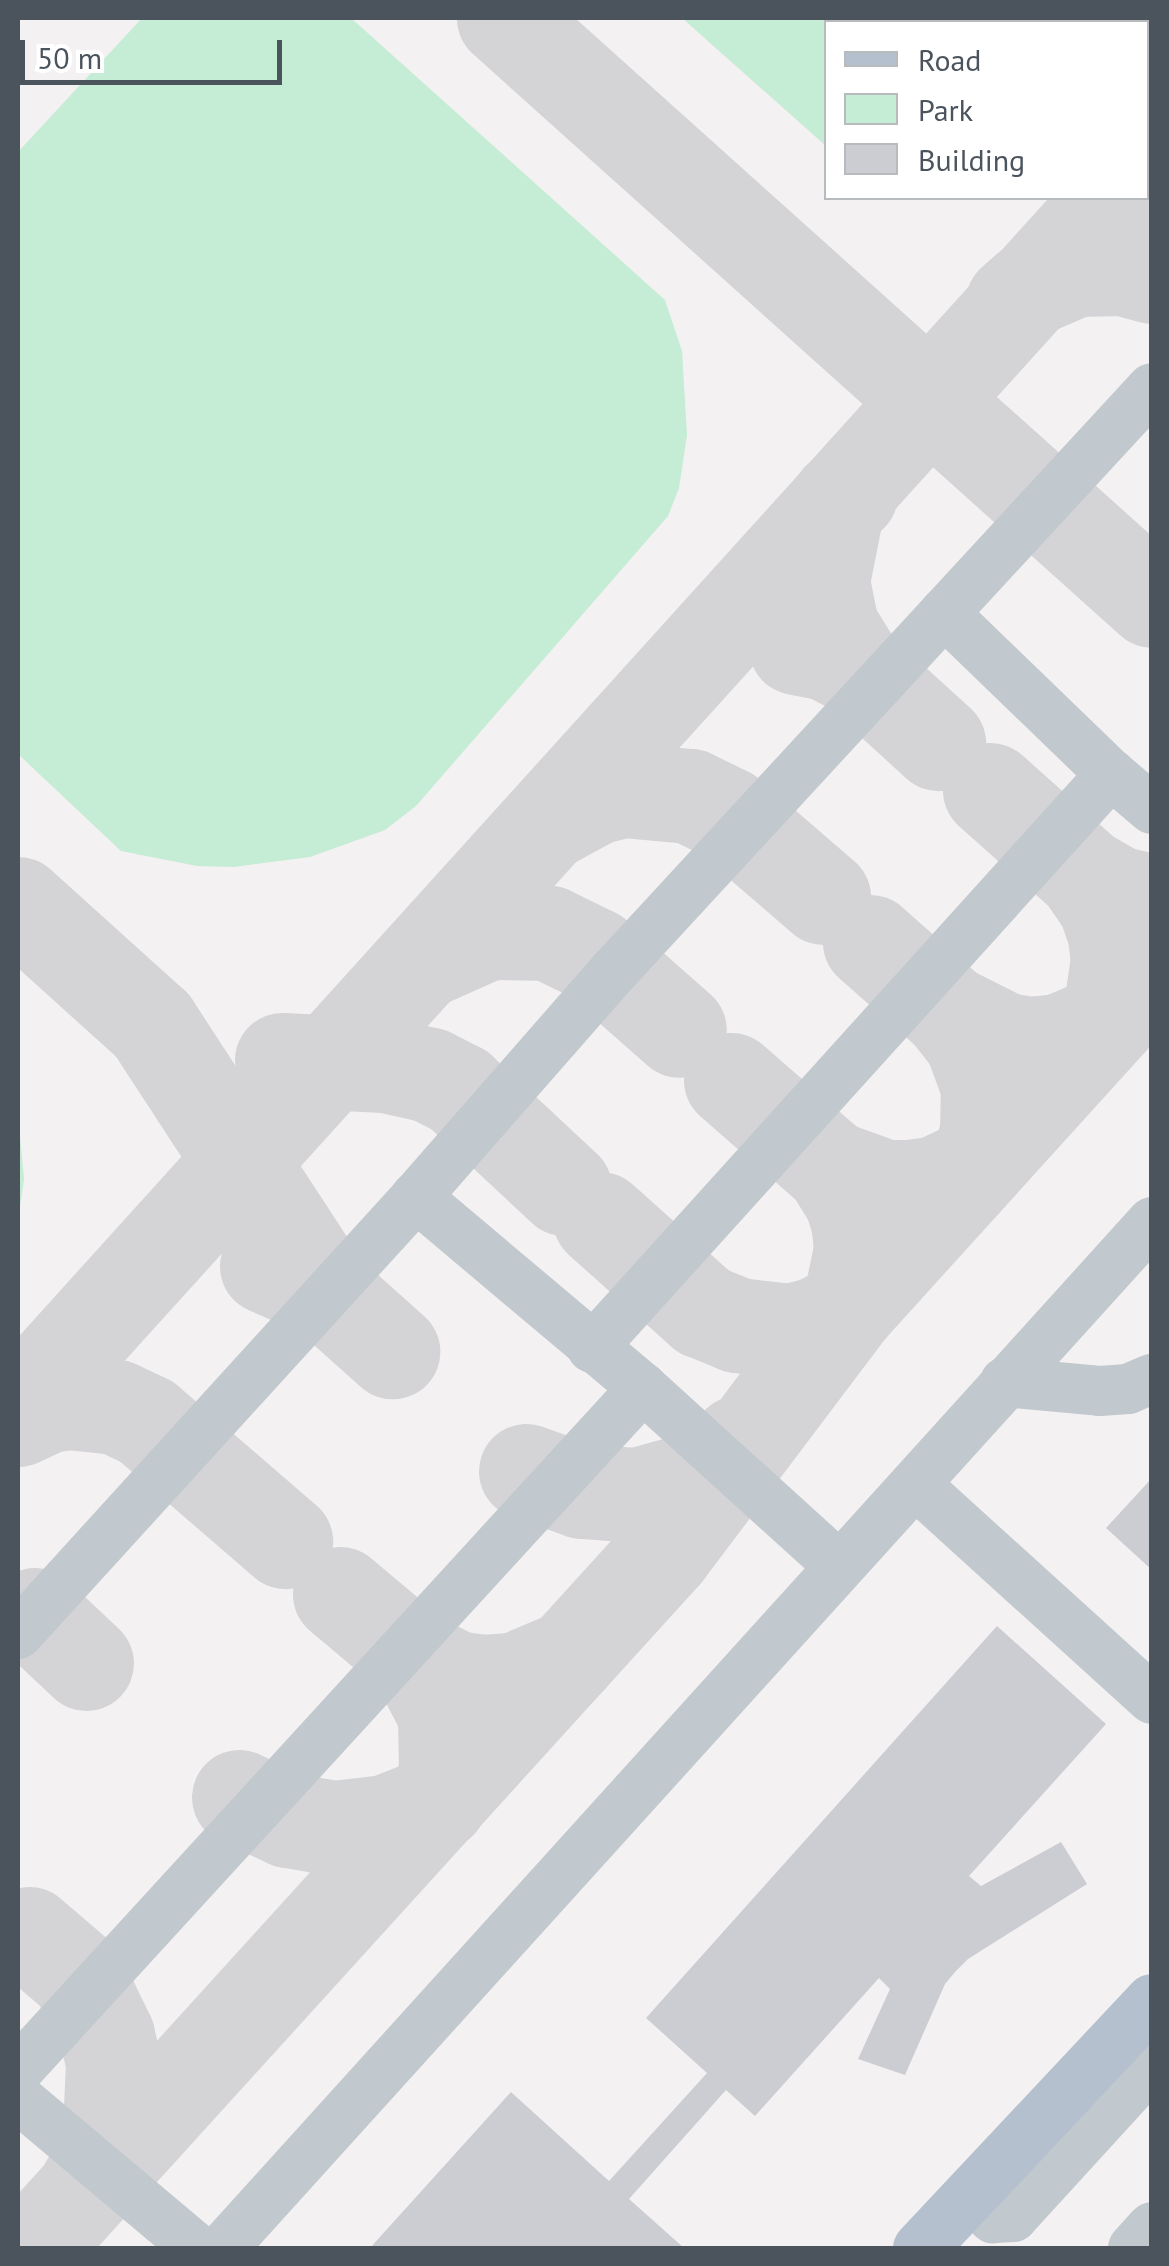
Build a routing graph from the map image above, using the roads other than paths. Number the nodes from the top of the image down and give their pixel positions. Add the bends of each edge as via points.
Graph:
1 (1150, 391) edge
2 (944, 613) junction
3 (1110, 774) junction
4 (1152, 809) edge
5 (416, 1197) junction
6 (1152, 1222) edge
7 (592, 1348) junction
8 (1152, 1379) edge
9 (1006, 1382) junction
10 (643, 1388) junction
11 (915, 1484) junction
12 (838, 1565) junction
13 (18, 1634) edge
14 (1152, 1699) edge
15 (1152, 2001) edge
16 (1152, 2065) edge
17 (18, 2070) edge
18 (18, 2098) edge
19 (969, 2196) junction
20 (1152, 2227) edge
21 (196, 2248) edge
22 (223, 2248) edge
23 (920, 2248) edge
24 (1132, 2248) edge

1 - 2 lane
2 - 3 lane
2 - 5 lane
3 - 4 lane
3 - 7 lane
5 - 7 lane
5 - 13 lane
6 - 9 lane
7 - 10 lane
8 - 9 lane via 1100,1391
9 - 11 lane
10 - 12 lane
10 - 17 lane
11 - 12 lane
11 - 14 lane
12 - 22 lane
15 - 19 main road
16 - 19 lane via 1013,2217 993,2218
18 - 21 lane
19 - 23 main road
20 - 24 lane

